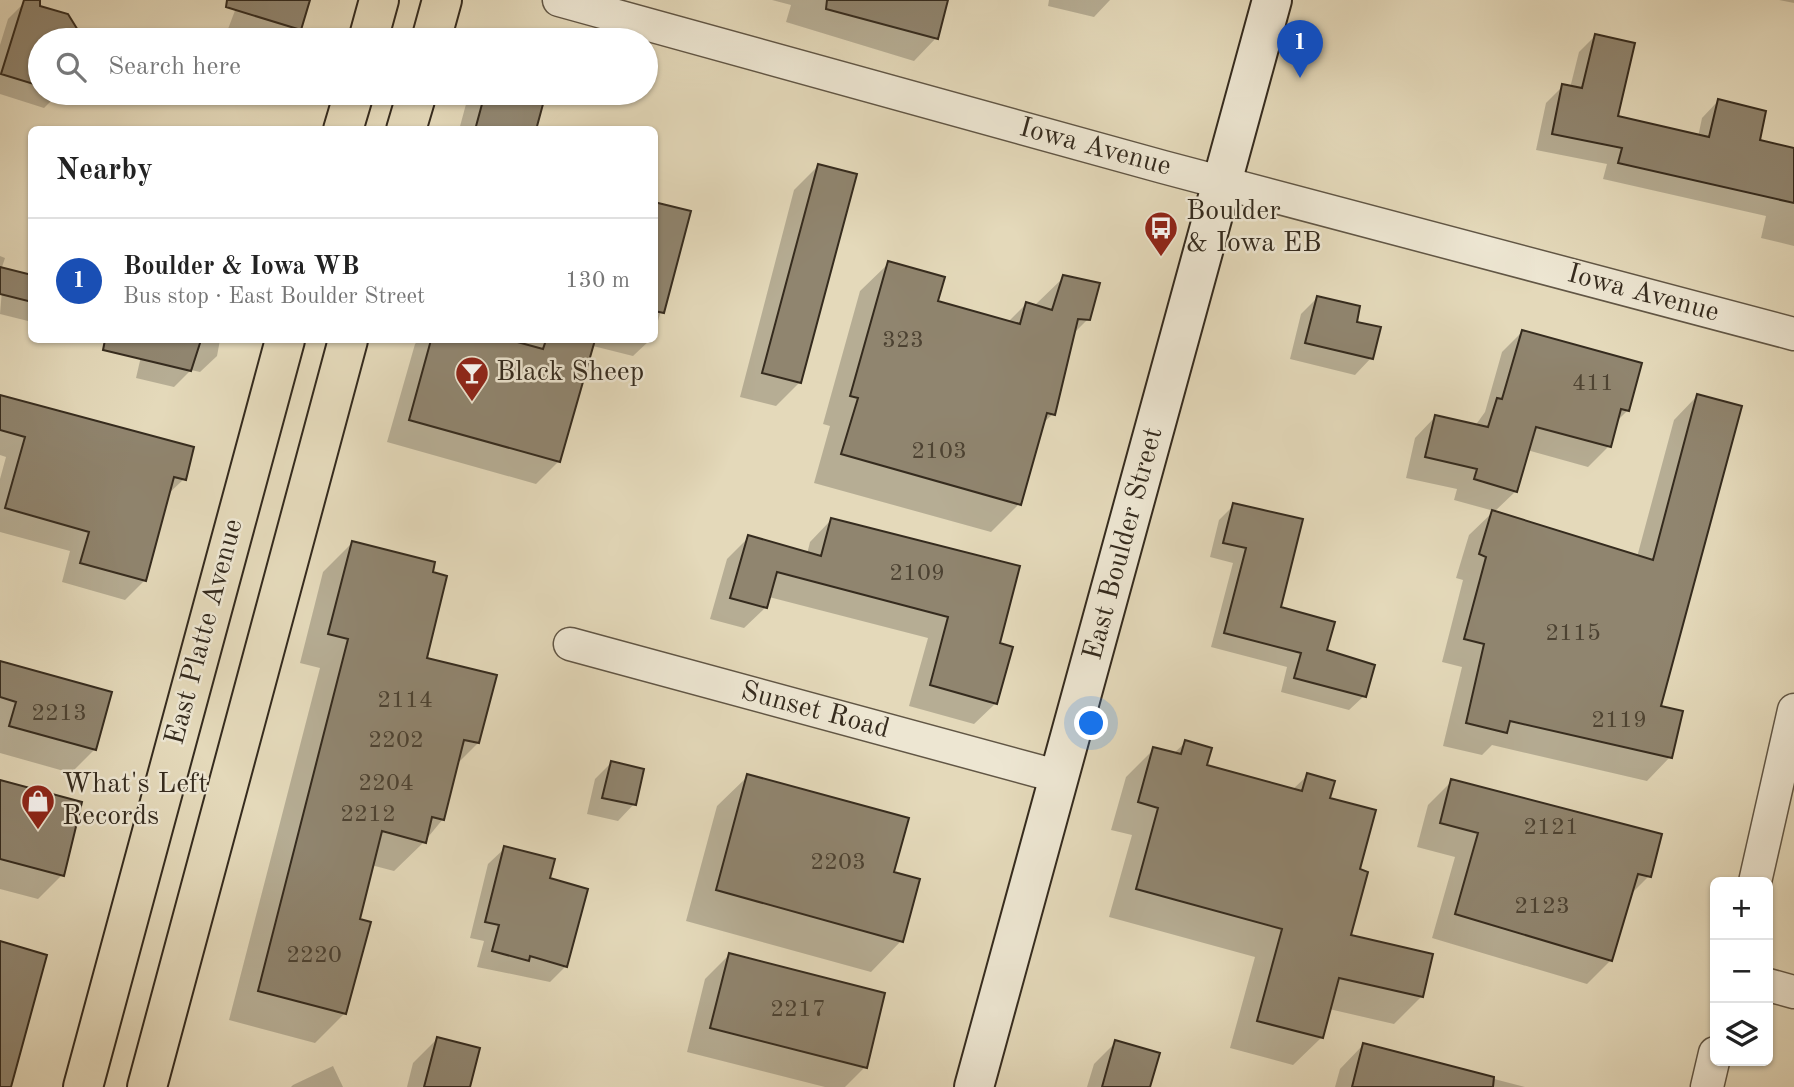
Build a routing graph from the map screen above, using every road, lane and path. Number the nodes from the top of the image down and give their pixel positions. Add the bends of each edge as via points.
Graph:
1 (379, 0) edge
2 (442, 0) edge
3 (559, 0) edge
4 (1272, 0) edge
5 (371, 28) edge
6 (434, 28) edge
7 (350, 105) edge
8 (413, 105) edge
9 (344, 126) edge
10 (407, 126) edge
11 (1222, 183) junction
12 (1794, 334) edge
13 (284, 343) edge
14 (347, 343) edge
15 (570, 645) dead end
16 (1794, 710) edge
17 (1060, 777) junction
18 (1756, 877) edge
19 (1773, 986) edge
20 (1794, 992) edge
21 (1712, 1066) edge
22 (83, 1087) edge
23 (147, 1087) edge
24 (974, 1087) edge
25 (1707, 1087) edge

1 - 5 main road
2 - 6 main road
3 - 11 street, Iowa Avenue
4 - 11 street, East Boulder Street
7 - 9 main road
8 - 10 main road
11 - 12 street, Iowa Avenue
11 - 17 street, East Boulder Street
13 - 22 main road, East Platte Avenue
14 - 23 main road
15 - 17 street, Sunset Road
16 - 18 street
17 - 24 street, East Boulder Street
19 - 20 street
21 - 25 street

